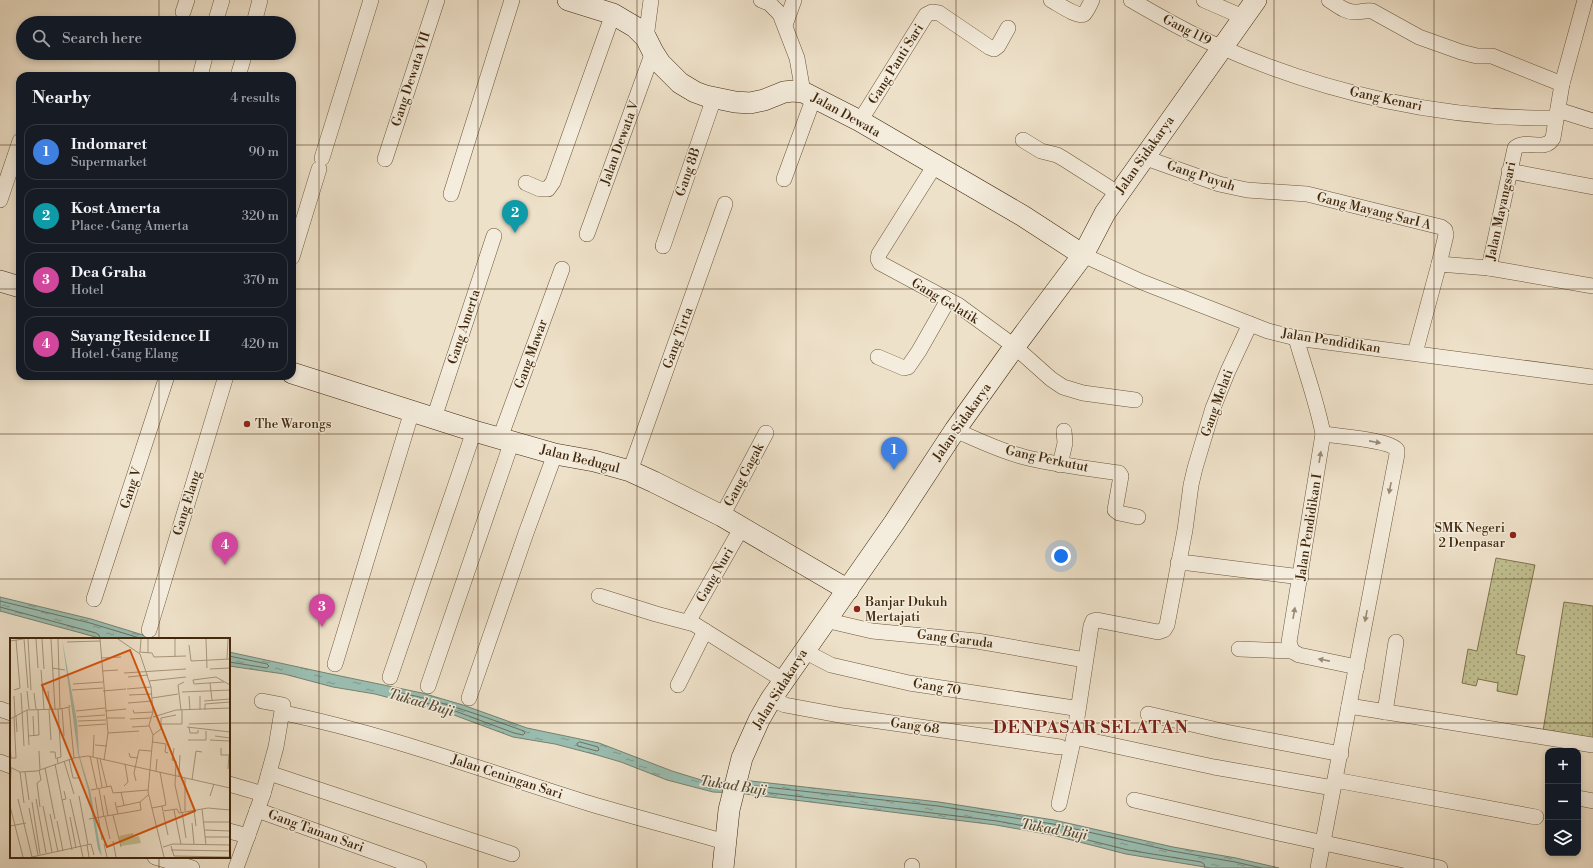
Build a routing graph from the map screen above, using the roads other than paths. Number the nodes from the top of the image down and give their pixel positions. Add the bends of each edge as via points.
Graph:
1 (222, 0) edge
2 (260, 0) edge
3 (372, 0) edge
4 (437, 0) edge
5 (512, 0) edge
6 (568, 0) edge
7 (651, 0) edge
8 (761, 0) edge
9 (794, 0) edge
10 (1051, 0) edge
11 (1092, 0) edge
12 (1131, 0) edge
13 (1204, 0) edge
14 (1256, 0) edge
15 (1329, 0) edge
16 (1587, 4) edge
17 (613, 14) junction
18 (217, 16) edge
19 (256, 16) edge
20 (1243, 17) junction
21 (785, 25) junction
22 (1008, 28) dead end
23 (650, 45) junction
24 (1222, 48) junction
25 (204, 60) edge
26 (243, 60) edge
27 (201, 72) edge
28 (239, 72) edge
29 (1562, 84) junction
30 (809, 94) junction
31 (714, 98) junction
32 (1557, 114) junction
33 (860, 121) junction
34 (1593, 121) edge
35 (1023, 140) dead end
36 (16, 153) edge
37 (1143, 157) junction
38 (385, 159) dead end
39 (935, 166) junction
40 (1509, 171) junction
41 (784, 179) dead end
42 (526, 183) dead end
43 (1593, 187) edge
44 (451, 194) dead end
45 (1119, 194) junction
46 (1307, 194) joint
47 (0, 200) edge
48 (725, 204) dead end
49 (587, 234) dead end
50 (494, 236) dead end
51 (296, 244) edge
52 (663, 246) dead end
53 (1083, 255) junction
54 (1439, 264) junction
55 (1489, 268) junction
56 (562, 269) dead end
57 (0, 281) edge
58 (16, 286) edge
59 (1593, 286) edge
60 (948, 300) junction
61 (1250, 324) junction
62 (1296, 338) junction
63 (1014, 346) junction
64 (1415, 354) junction
65 (878, 357) dead end
66 (296, 374) edge
67 (1593, 377) edge
68 (166, 380) edge
69 (225, 380) edge
70 (1135, 400) dead end
71 (412, 411) junction
72 (434, 418) junction
73 (955, 430) junction
74 (474, 431) junction
75 (1064, 431) dead end
76 (766, 434) dead end
77 (1324, 434) junction
78 (506, 440) junction
79 (555, 454) junction
80 (1060, 465) junction
81 (630, 471) junction
82 (722, 516) junction
83 (1138, 517) dead end
84 (742, 527) junction
85 (1178, 563) junction
86 (1301, 577) junction
87 (848, 590) junction
88 (599, 596) dead end
89 (94, 599) dead end
90 (825, 620) junction
91 (688, 622) junction
92 (149, 630) dead end
93 (705, 631) junction
94 (1396, 642) dead end
95 (1239, 649) dead end
96 (804, 651) junction
97 (1292, 651) junction
98 (1085, 660) junction
99 (335, 664) dead end
100 (1357, 667) junction
101 (390, 677) dead end
102 (783, 680) junction
103 (678, 685) dead end
104 (428, 686) dead end
105 (468, 698) dead end
106 (771, 699) junction
107 (262, 701) dead end
108 (1349, 706) junction
109 (1074, 708) dead end
110 (0, 709) edge
111 (1385, 712) junction
112 (10, 713) edge
113 (289, 714) dead end
114 (1148, 714) dead end
115 (1074, 737) junction
116 (1593, 745) edge
117 (1060, 747) dead end
118 (1341, 754) junction
119 (0, 762) edge
120 (10, 766) edge
121 (269, 774) junction
122 (230, 784) edge
123 (1334, 784) junction
124 (263, 794) junction
125 (1581, 799) edge
126 (1134, 800) dead end
127 (1593, 801) edge
128 (1059, 804) dead end
129 (257, 810) junction
130 (1536, 817) dead end
131 (230, 831) edge
132 (248, 836) junction
133 (725, 842) junction
134 (1323, 843) junction
135 (512, 854) dead end
136 (158, 858) edge
137 (192, 868) edge
138 (236, 868) edge
139 (419, 868) edge
140 (723, 868) edge
141 (1318, 868) edge
142 (1440, 868) edge

1 - 18 street
2 - 19 street
3 - 51 street
4 - 38 street, Gang Dewata VII
5 - 44 street
6 - 17 street, Jalan Dewata
7 - 23 street, Jalan Dewata V
8 - 21 street via 776,8
9 - 21 street
10 - 11 street via 1080,15 1084,14
12 - 24 street, Gang 119
13 - 20 street
14 - 20 street, Jalan Sidakarya
15 - 29 street via 1350,12 1372,11 1419,37 1454,50 1477,56 1492,56
16 - 29 street, Jalan Mayangsari
17 - 23 street, Jalan Dewata via 635,27
17 - 42 street via 554,182 548,189 540,189
20 - 24 street, Jalan Sidakarya
21 - 30 street
22 - 33 street, Gang Panti Sari via 994,49 939,13 932,12 926,15
23 - 31 street, Jalan Dewata via 660,63 680,83 695,92
23 - 49 street, Jalan Dewata V
24 - 32 street, Gang Kenari via 1304,79 1409,105 1474,115
24 - 37 street, Jalan Sidakarya
25 - 27 street
26 - 28 street
29 - 32 street, Jalan Mayangsari
30 - 31 street, Jalan Dewata via 784,92 750,103
30 - 33 street, Jalan Dewata
30 - 41 street
31 - 52 street, Gang 8B
32 - 34 street, Gang Kenari
32 - 40 street, Jalan Mayangsari via 1550,142 1544,145 1518,145 1513,152
33 - 39 street, Jalan Dewata
35 - 45 street via 1041,151 1058,155
36 - 47 street
37 - 45 street, Jalan Sidakarya
37 - 46 street, Gang Puyuh via 1219,184 1247,190
39 - 53 street, Jalan Dewata via 1023,216
39 - 60 street, Gang Gelatik via 878,256 880,262
40 - 43 street
40 - 55 street, Jalan Mayangsari
45 - 53 street, Jalan Sidakarya via 1105,213
46 - 54 street, Gang Mayang SarI A via 1441,227 1446,235
48 - 81 street, Gang Tirta
50 - 72 street, Gang Amerta
53 - 61 street, Jalan Pendidikan via 1142,282
53 - 63 street, Jalan Sidakarya
54 - 55 street, Jalan Mayangsari
54 - 64 street
55 - 59 street
56 - 78 street, Gang Mawar
57 - 58 street
60 - 63 street, Gang Gelatik
60 - 65 street via 908,368
61 - 62 street, Jalan Pendidikan
61 - 85 street, Gang Melati via 1213,408 1191,485
62 - 64 street, Jalan Pendidikan
62 - 77 street, Jalan Pendidikan I
63 - 70 street, Gang Gelatik via 1063,387 1082,393
63 - 73 street, Jalan Sidakarya
64 - 67 street, Jalan Pendidikan
66 - 71 street, Jalan Bedugul
68 - 89 street, Gang V
69 - 92 street, Gang Elang
71 - 72 street, Jalan Bedugul
71 - 99 street
72 - 74 street, Jalan Bedugul
73 - 80 street, Gang Perkutut via 1002,450
73 - 87 street, Jalan Sidakarya
74 - 78 street, Jalan Bedugul
74 - 101 street
75 - 80 street via 1065,443
76 - 82 street, Gang Gagak
86 -> 77 street, Jalan Pendidikan I
77 -> 100 street via 1391,445 1397,450
78 - 79 street, Jalan Bedugul
78 - 104 street, Gang Mawar
79 - 81 street, Jalan Bedugul
79 - 105 street
80 - 83 street, Gang Perkutut via 1119,473 1121,476 1115,510
81 - 82 street, Jalan Bedugul
82 - 84 street, Jalan Bedugul
84 - 87 street, Jalan Bedugul
84 - 91 street, Gang Nuri
85 - 86 street
85 - 98 street, Gang Melati via 1164,630 1158,632 1093,621
97 -> 86 street, Jalan Pendidikan I via 1289,642
87 - 90 street, Jalan Sidakarya
88 - 91 street
90 - 96 street, Jalan Sidakarya
90 - 98 street, Gang Garuda via 872,631 977,641
91 - 93 street
93 - 102 street
93 - 103 street
94 - 111 street
95 - 97 street
96 - 102 street, Jalan Sidakarya
96 - 109 street, Gang 70 via 831,665 909,683
100 -> 97 street
98 - 115 street
100 - 108 street
102 - 106 street, Jalan Sidakarya
106 - 117 street, Gang 68 via 785,705 844,716
106 - 133 street, Jalan Sidakarya via 742,758 729,810
107 - 121 street via 283,705
108 - 111 street
108 - 118 street
110 - 112 street
111 - 116 street
113 - 133 street, Jalan Ceningan Sari via 346,727 591,804
114 - 118 street
115 - 123 street via 1214,767
115 - 128 street
118 - 123 street
119 - 120 street
121 - 124 street
121 - 135 street
122 - 124 street
123 - 130 street
123 - 134 street
124 - 129 street
125 - 127 street
126 - 134 street
129 - 132 street
129 - 139 street, Gang Taman Sari
131 - 132 street
132 - 138 street
133 - 140 street, Jalan Sidakarya
134 - 141 street
134 - 142 street
136 - 137 street

